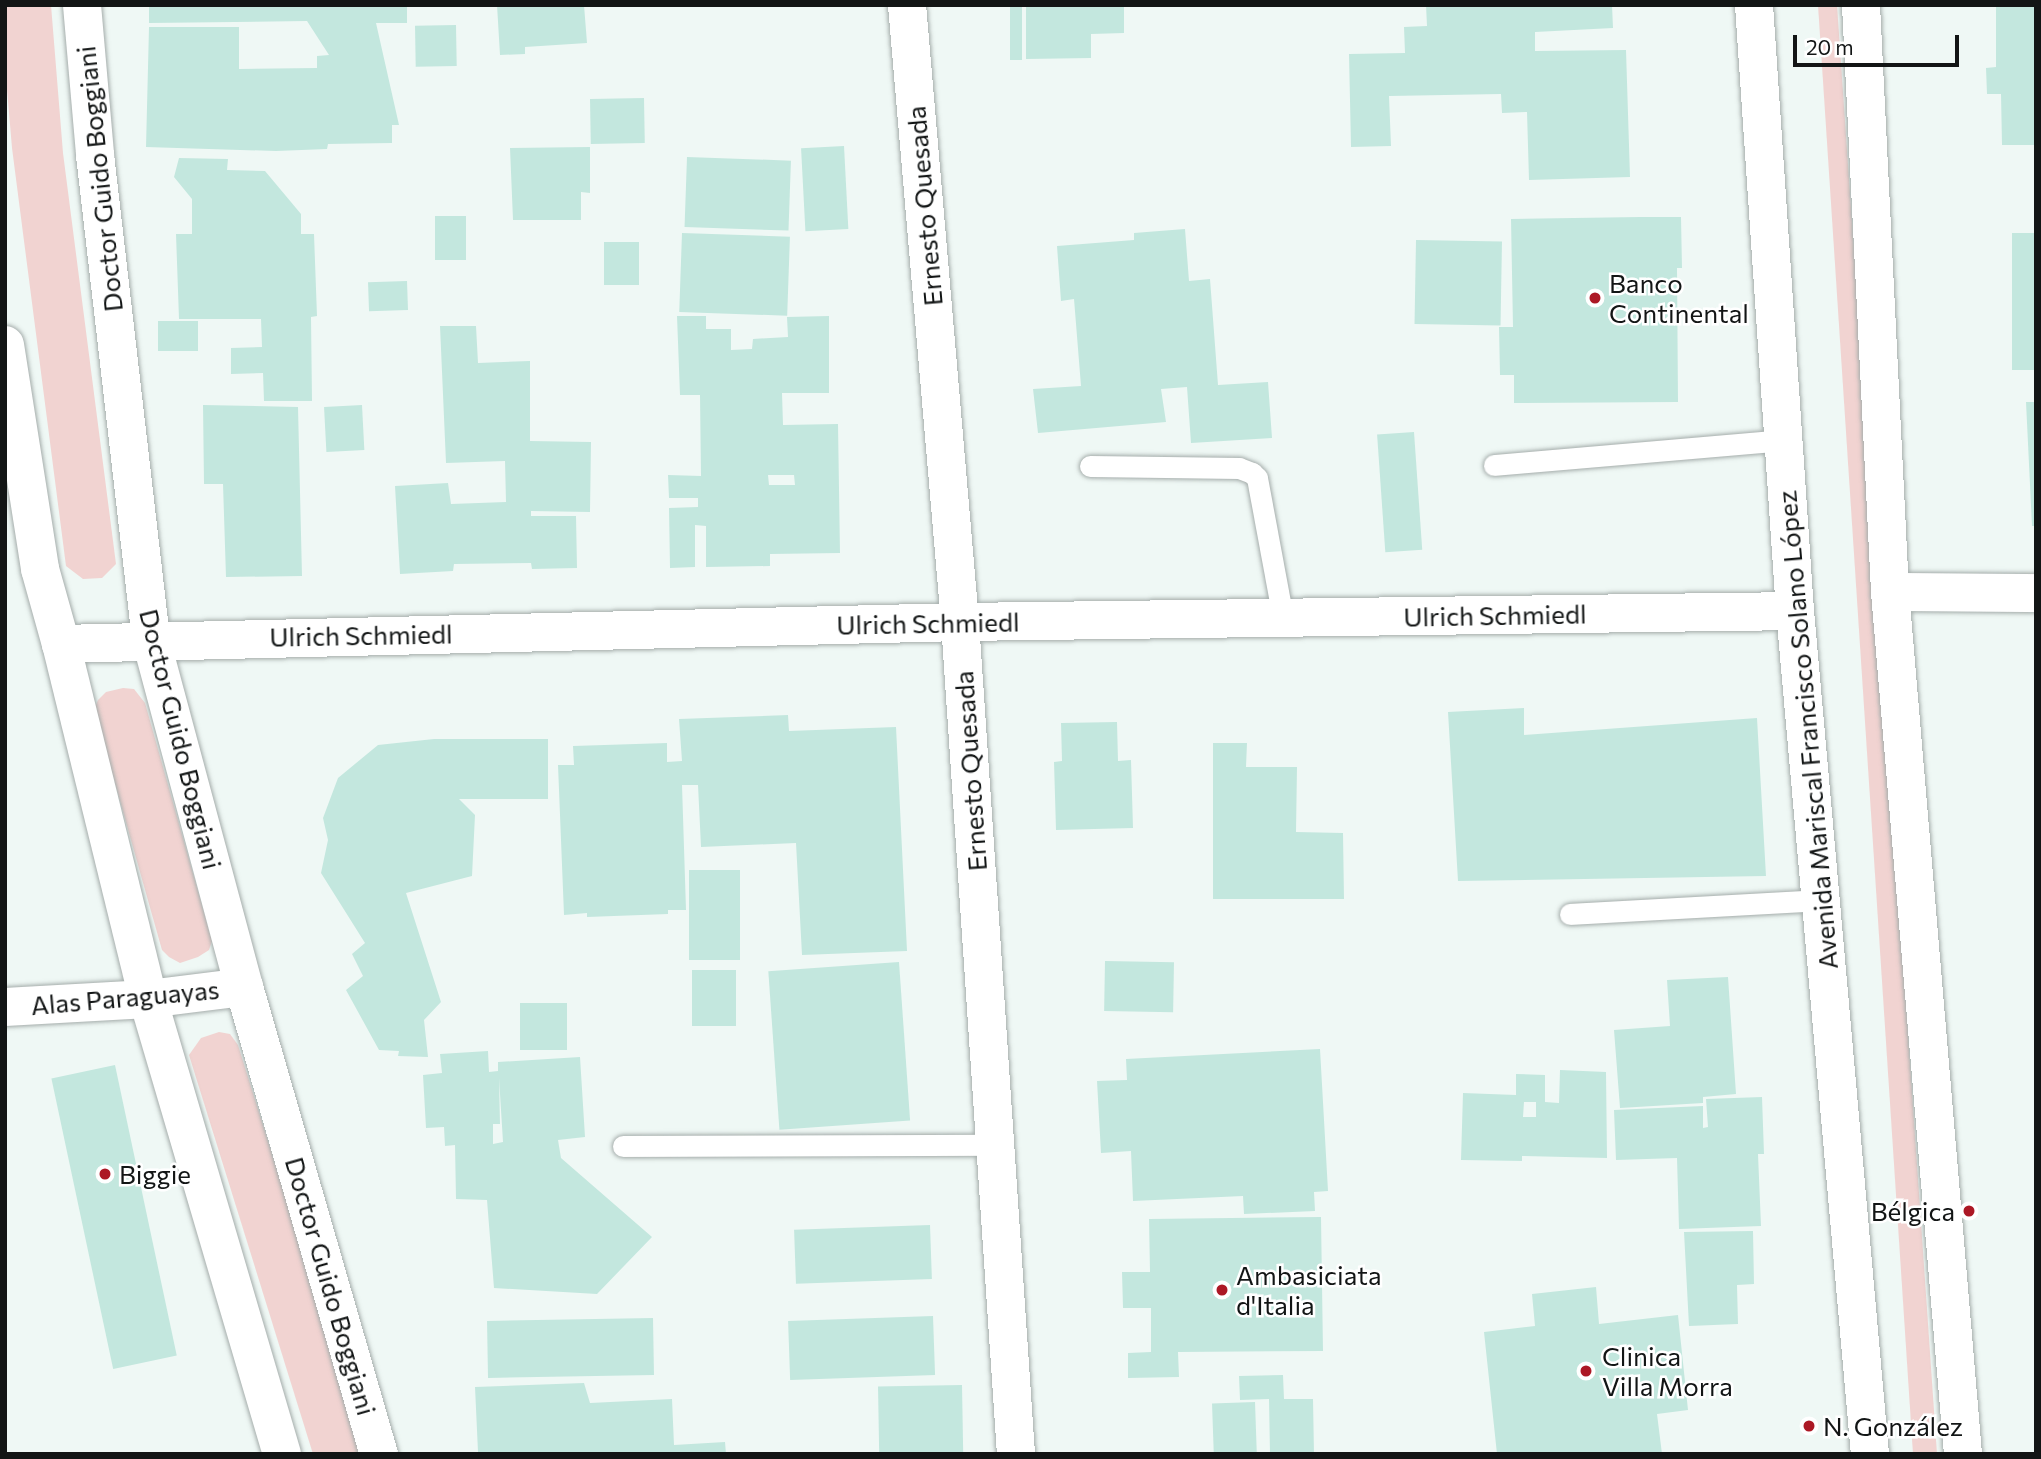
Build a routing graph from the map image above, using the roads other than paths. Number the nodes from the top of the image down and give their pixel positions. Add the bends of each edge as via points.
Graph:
1 (82, 5) edge
2 (906, 5) edge
3 (1754, 5) edge
4 (1861, 5) edge
5 (5, 345) edge
6 (1783, 440) junction
7 (1494, 465) dead end
8 (1090, 466) dead end
9 (1890, 592) junction
10 (2036, 593) edge
11 (1795, 611) junction
12 (1283, 618) junction
13 (960, 622) junction
14 (151, 640) junction
15 (61, 644) junction
16 (1821, 900) junction
17 (1570, 914) dead end
18 (244, 987) junction
19 (148, 999) junction
20 (5, 1007) edge
21 (995, 1145) junction
22 (623, 1146) dead end
23 (282, 1454) edge
24 (379, 1454) edge
25 (1016, 1454) edge
26 (1870, 1454) edge
27 (1963, 1454) edge

1 - 14 main road, Doctor Guido Boggiani via 94,155
2 - 13 main road, Ernesto Quesada
3 - 6 main road, Avenida Mariscal Francisco Solano López
4 - 9 main road
5 - 15 main road via 40,569
6 - 7 lane
6 - 11 main road, Avenida Mariscal Francisco Solano López
8 - 12 lane via 1238,468 1252,473 1257,478
9 - 10 main road
9 - 27 main road
11 - 12 main road, Ulrich Schmiedl
11 - 16 main road, Avenida Mariscal Francisco Solano López
12 - 13 main road, Ulrich Schmiedl
13 - 14 main road, Ulrich Schmiedl
13 - 21 main road, Ernesto Quesada
14 - 15 main road, Ulrich Schmiedl
14 - 18 main road, Doctor Guido Boggiani
15 - 19 main road
16 - 17 lane
16 - 26 main road, Avenida Mariscal Francisco Solano López
18 - 19 main road, Alas Paraguayas
18 - 24 main road, Doctor Guido Boggiani
19 - 20 main road, Alas Paraguayas
19 - 23 main road
21 - 22 lane
21 - 25 main road, Ernesto Quesada

